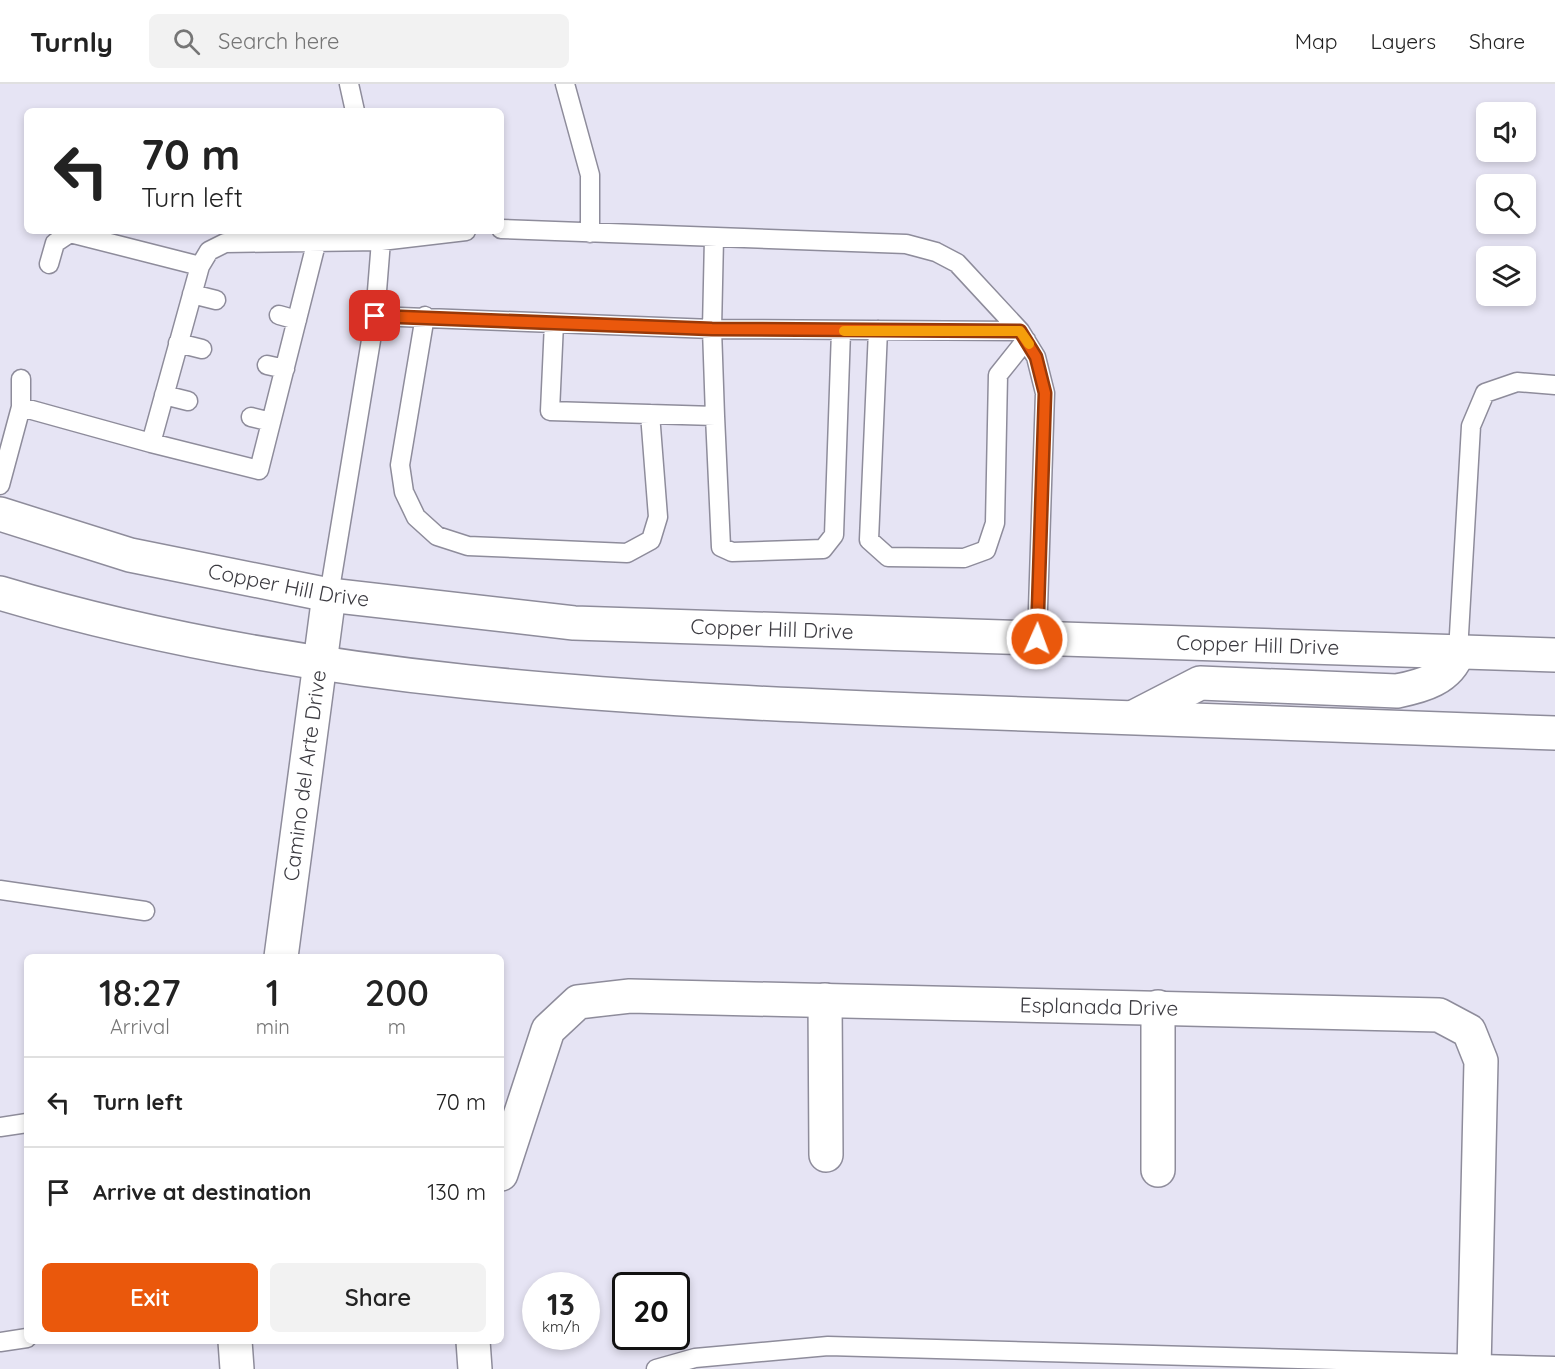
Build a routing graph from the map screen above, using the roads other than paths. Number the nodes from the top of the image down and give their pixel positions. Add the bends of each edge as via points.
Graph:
1 (349, 84) edge
2 (565, 84) edge
3 (354, 108) edge
4 (504, 229) edge
5 (590, 233) junction
6 (68, 234) edge
7 (74, 234) edge
8 (414, 234) edge
9 (380, 236) edge
10 (714, 238) junction
11 (317, 240) junction
12 (49, 264) dead end
13 (200, 266) junction
14 (192, 294) junction
15 (216, 300) dead end
16 (279, 315) dead end
17 (375, 316) junction
18 (426, 316) junction
19 (297, 320) junction
20 (554, 323) junction
21 (712, 329) junction
22 (878, 330) junction
23 (841, 331) junction
24 (1023, 335) junction
25 (178, 343) junction
26 (202, 349) dead end
27 (21, 379) dead end
28 (1555, 385) edge
29 (164, 395) junction
30 (188, 401) dead end
31 (21, 407) junction
32 (650, 414) junction
33 (715, 416) junction
34 (251, 417) dead end
35 (271, 422) junction
36 (151, 443) junction
37 (0, 485) edge
38 (0, 514) edge
39 (0, 593) edge
40 (329, 595) junction
41 (1037, 639) junction
42 (1458, 652) junction
43 (1555, 656) edge
44 (321, 663) junction
45 (1132, 718) junction
46 (1555, 733) edge
47 (0, 890) edge
48 (145, 911) dead end
49 (281, 954) edge
50 (825, 1000) junction
51 (1158, 1007) junction
52 (24, 1123) edge
53 (0, 1127) edge
54 (826, 1155) dead end
55 (504, 1165) edge
56 (1158, 1170) dead end
57 (24, 1338) edge
58 (0, 1342) edge
59 (235, 1344) edge
60 (473, 1344) edge
61 (1474, 1366) edge
62 (1555, 1366) edge
63 (237, 1369) edge
64 (475, 1369) edge
65 (656, 1369) edge

1 - 3 lane
2 - 5 lane via 590,175
4 - 5 lane
5 - 10 lane
6 - 12 lane via 55,243
7 - 13 lane
8 - 9 lane
9 - 11 lane
9 - 17 lane
10 - 21 lane
10 - 24 lane via 906,244 936,252 957,263
11 - 13 lane via 225,243 209,251
11 - 19 lane
13 - 14 lane
14 - 15 lane
14 - 25 lane
16 - 19 lane
17 - 18 lane
17 - 40 lane
18 - 20 lane
18 - 32 lane via 400,465 404,492 416,517 437,536 468,546 627,553 651,540 658,517
19 - 35 lane via 276,367
20 - 21 lane
20 - 32 lane via 550,411
21 - 23 lane
21 - 33 lane
22 - 23 lane
22 - 24 lane
22 - 24 lane via 869,540 888,556 964,558 986,550 995,523 998,375
23 - 33 lane via 834,535 823,549 732,552 721,547
24 - 41 lane via 1036,357 1045,393
25 - 26 lane
25 - 29 lane
27 - 31 lane
28 - 42 lane via 1517,382 1485,393 1471,426
29 - 30 lane
29 - 36 lane
31 - 36 lane
31 - 37 lane
32 - 33 lane
34 - 35 lane
35 - 36 lane via 259,470
38 - 40 main road, Copper Hill Drive via 130,555
39 - 44 main road via 77,616
40 - 41 main road, Copper Hill Drive via 574,622
40 - 44 main road, Camino del Arte Drive
41 - 42 main road, Copper Hill Drive
42 - 43 main road, Copper Hill Drive
42 - 45 main road via 1454,664 1426,685 1396,691 1200,683
44 - 45 main road via 573,693
44 - 49 main road, Camino del Arte Drive
45 - 46 main road
47 - 48 lane
50 - 51 main road, Esplanada Drive
50 - 54 main road
50 - 55 main road, Esplanada Drive via 630,996 578,1002 548,1030
51 - 56 main road
51 - 61 main road, Esplanada Drive via 1439,1015 1469,1030 1481,1061
52 - 53 lane
57 - 58 lane
59 - 63 main road
60 - 64 main road
61 - 62 lane
61 - 65 lane via 828,1346 695,1358

